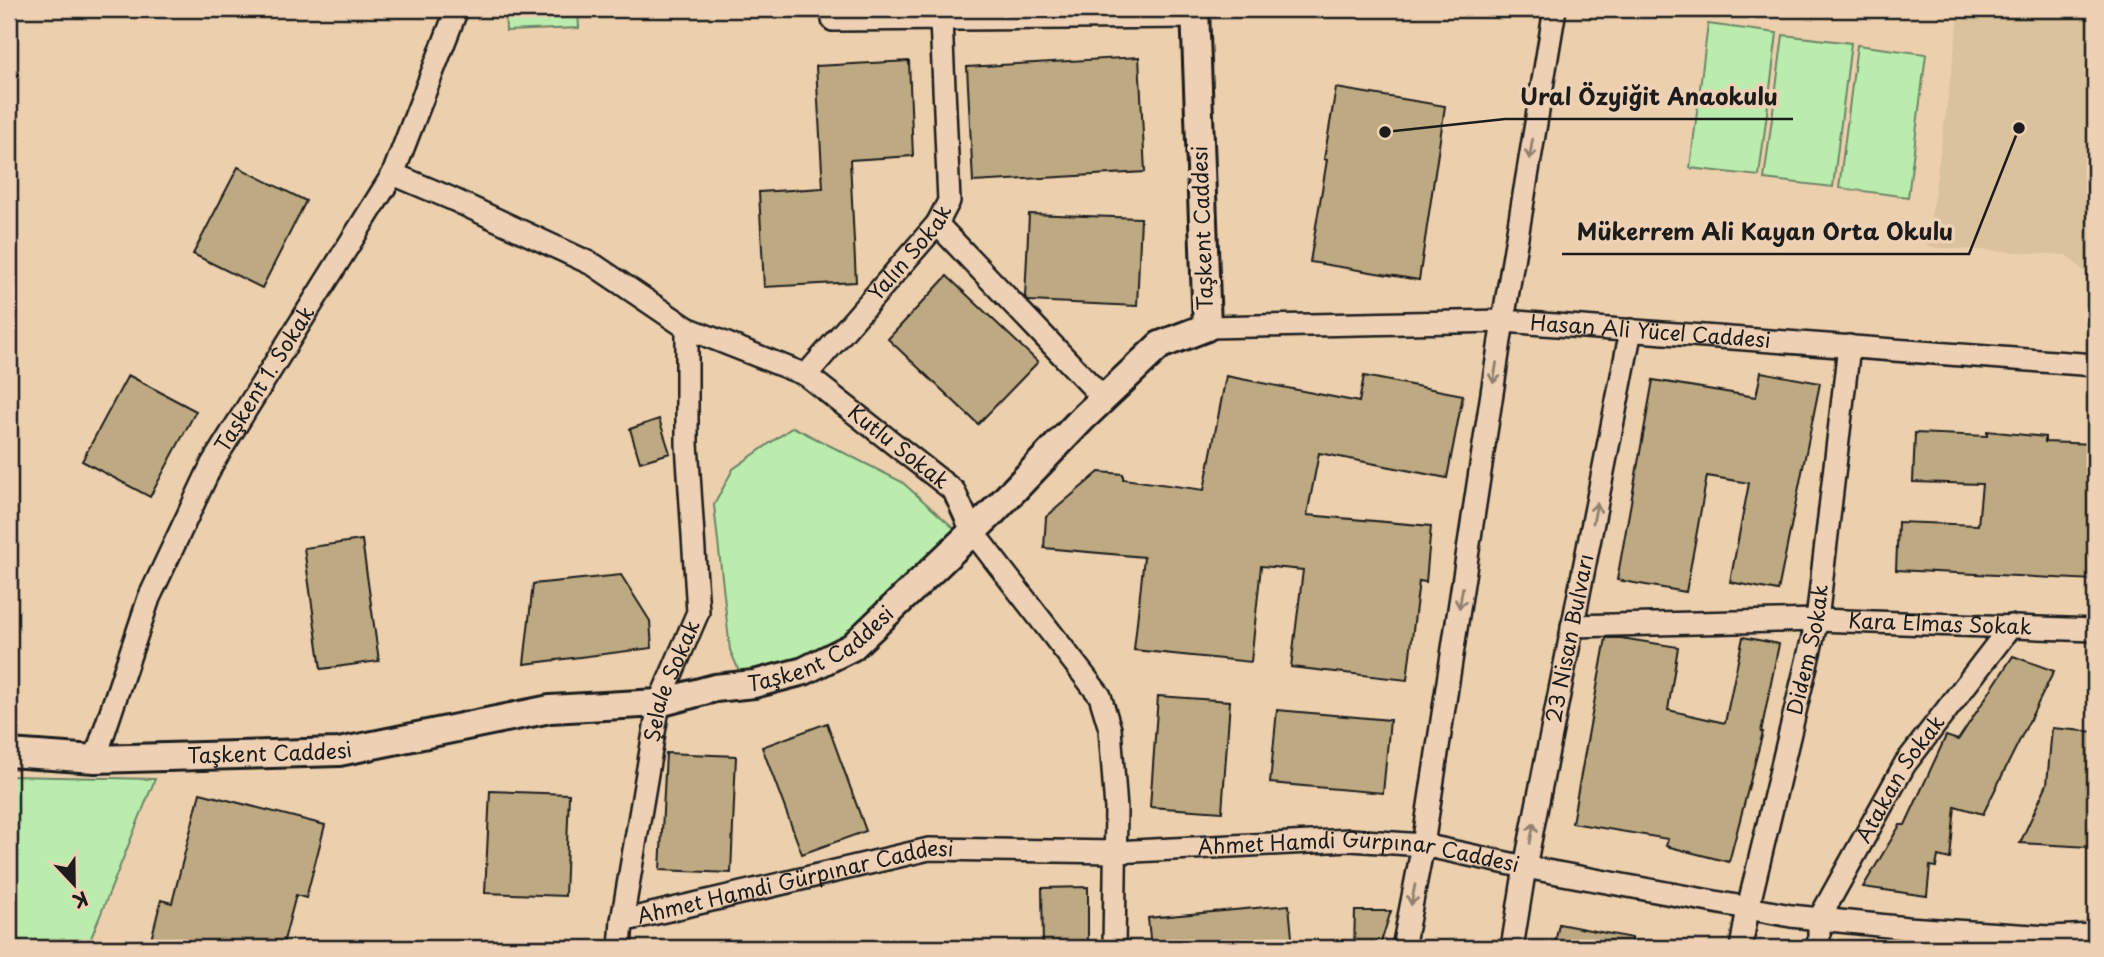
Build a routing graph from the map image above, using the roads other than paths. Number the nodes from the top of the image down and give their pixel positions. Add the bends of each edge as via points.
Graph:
1 (457, 9) edge
2 (832, 9) edge
3 (1555, 9) edge
4 (1195, 13) edge
5 (941, 20) junction
6 (393, 174) junction
7 (937, 224) junction
8 (1503, 321) junction
9 (1207, 327) junction
10 (687, 328) junction
11 (1631, 330) junction
12 (1849, 346) junction
13 (2095, 365) edge
14 (806, 375) junction
15 (1104, 398) junction
16 (972, 531) junction
17 (1817, 620) junction
18 (1572, 626) junction
19 (2011, 626) junction
20 (2095, 630) edge
21 (659, 703) junction
22 (9, 753) edge
23 (95, 759) junction
24 (1423, 845) junction
25 (1115, 852) junction
26 (1525, 867) junction
27 (1748, 908) junction
28 (1819, 919) junction
29 (622, 921) junction
30 (2095, 935) edge
31 (620, 948) edge
32 (1114, 948) edge
33 (1403, 948) edge
34 (1512, 948) edge
35 (1741, 948) edge
36 (1819, 948) edge

1 - 6 street, Taşkent 1. Sokak
2 - 5 street via 833,20
3 -> 8 street
4 - 5 street
4 - 9 street, Taşkent Caddesi
5 - 7 street, Yalın Sokak via 949,201
6 - 10 street, Kutlu Sokak via 594,265
6 - 23 street, Taşkent 1. Sokak via 212,464 149,597
7 - 14 street, Yalın Sokak
7 - 15 street
8 - 9 street, Hasan Ali Yücel Caddesi
8 - 11 street, Hasan Ali Yücel Caddesi
8 -> 24 street
9 - 15 street, Taşkent Caddesi via 1160,345
10 - 14 street, Kutlu Sokak
10 - 21 street, Şelale Sokak via 687,444 698,612
11 - 12 street, Hasan Ali Yücel Caddesi
18 -> 11 street, 23 Nisan Bulvarı
12 - 13 street, Hasan Ali Yücel Caddesi
12 - 17 street, Didem Sokak
14 - 16 street, Kutlu Sokak via 954,491
15 - 16 street, Taşkent Caddesi
16 - 21 street, Taşkent Caddesi via 852,647 804,671
16 - 25 street, Kutlu Sokak via 1100,696 1110,729
17 - 18 street, Kara Elmas Sokak
17 - 19 street, Kara Elmas Sokak
17 - 27 street, Didem Sokak
26 -> 18 street, 23 Nisan Bulvarı
19 - 20 street, Kara Elmas Sokak
19 - 28 street, Atakan Sokak via 1905,764
21 - 23 street, Taşkent Caddesi via 550,709 339,752
21 - 29 street, Şelale Sokak
22 - 23 street, Taşkent Caddesi
24 - 25 street, Ahmet Hamdi Gürpınar Caddesi via 1350,840
24 - 26 street, Ahmet Hamdi Gürpınar Caddesi
24 -> 33 street
25 - 29 street, Ahmet Hamdi Gürpınar Caddesi via 929,849
25 - 32 street, Kutlu Sokak
26 - 27 street, Ahmet Hamdi Gürpınar Caddesi
26 - 34 street, 23 Nisan Bulvarı
27 - 28 street, Ahmet Hamdi Gürpınar Caddesi
27 - 35 street, Didem Sokak
28 - 30 street, Ahmet Hamdi Gürpınar Caddesi via 2036,936
28 - 36 street, Atakan Sokak
29 - 31 street, Şelale Sokak

